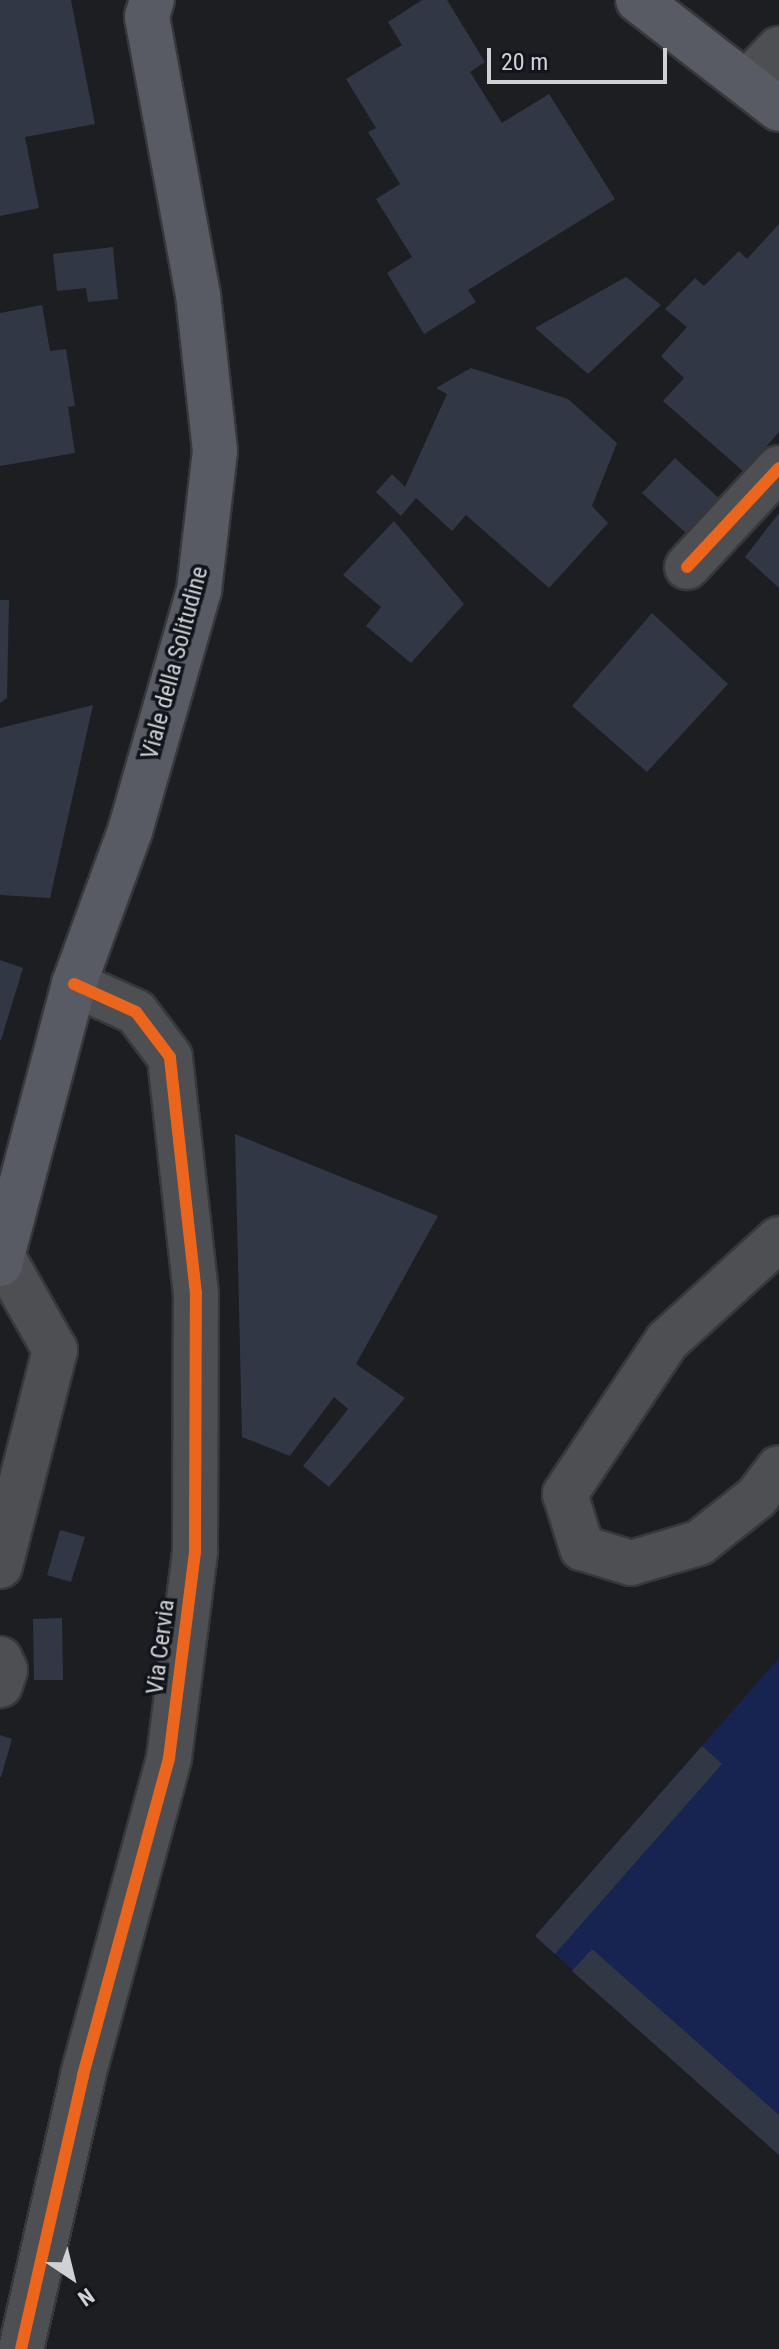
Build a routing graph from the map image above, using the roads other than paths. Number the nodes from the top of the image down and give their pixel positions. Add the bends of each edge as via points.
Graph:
1 (152, 0) edge
2 (638, 0) edge
3 (779, 49) edge
4 (763, 95) edge
5 (779, 468) edge
6 (687, 567) dead end
7 (74, 984) junction
8 (779, 1239) edge
9 (1, 1260) edge
10 (779, 1468) edge
11 (0, 1566) edge
12 (0, 1659) edge
13 (0, 1685) edge
14 (21, 2349) edge

1 - 7 main road, Viale della Solitudine via 147,17 198,295 215,451 199,591 130,831
2 - 4 main road
3 - 4 street
5 - 6 street
7 - 9 main road, Viale della Solitudine
7 - 14 street, Via Cervia via 136,1012 170,1057 196,1294 195,1551 169,1758 83,2075
8 - 10 street via 667,1341 565,1494 582,1548 631,1563 699,1543 757,1497
9 - 11 street via 55,1350
12 - 13 street via 5,1670

